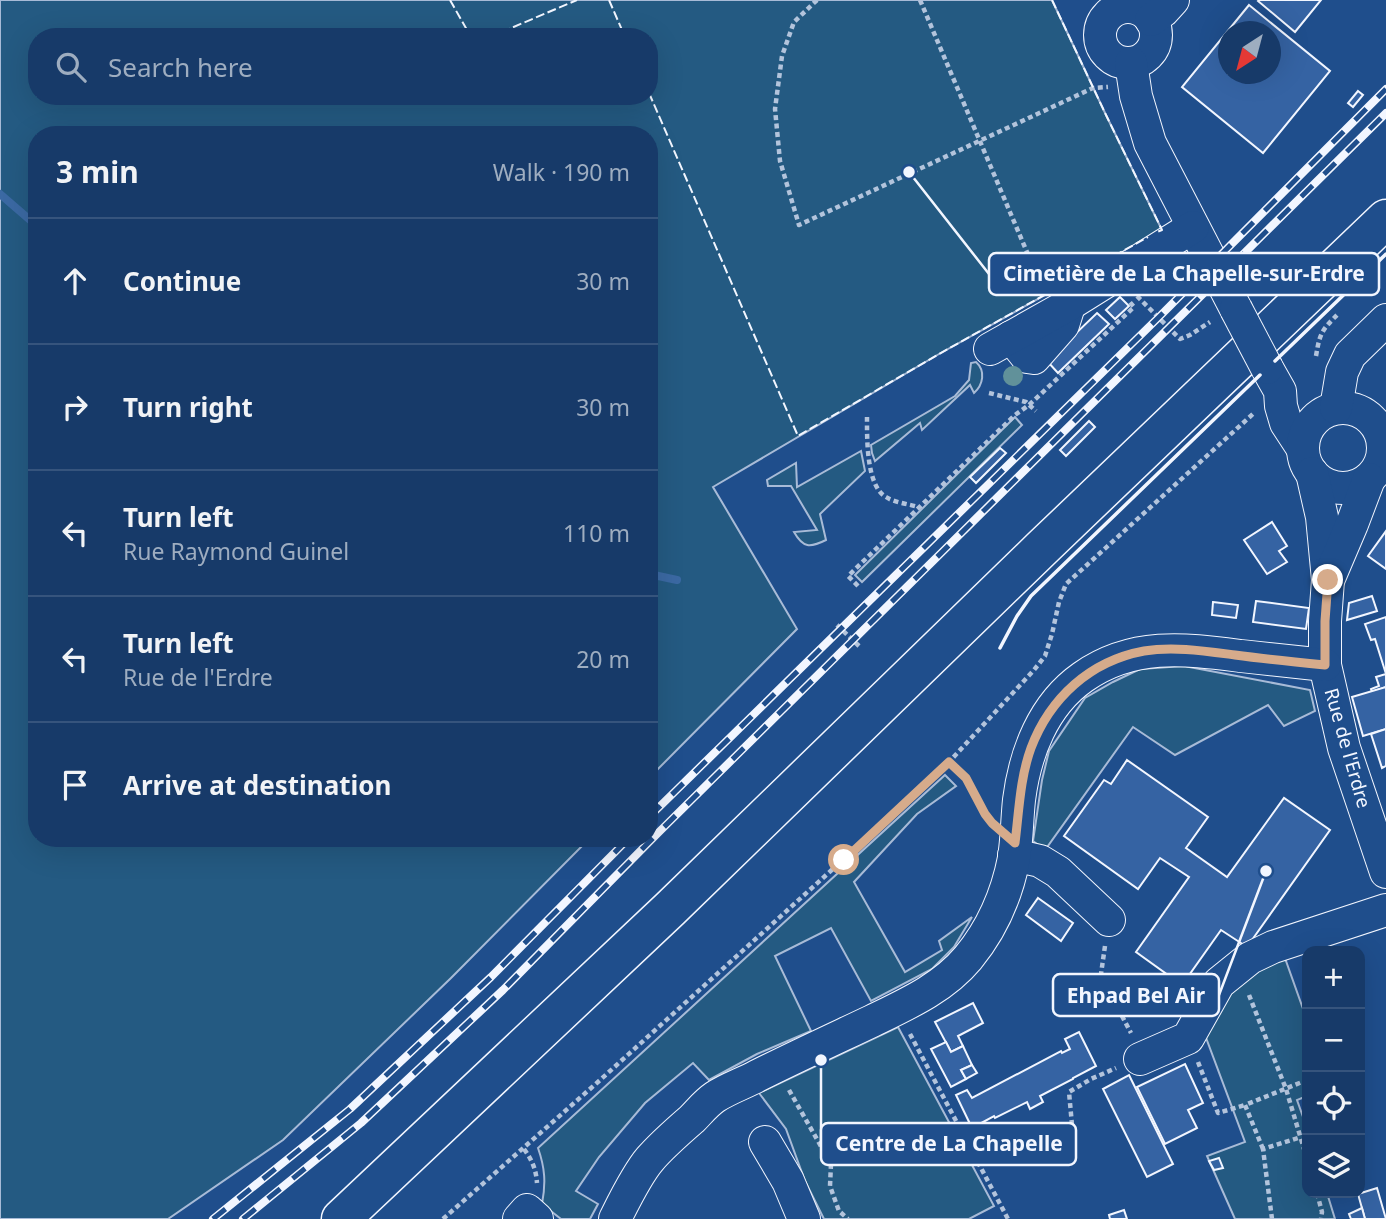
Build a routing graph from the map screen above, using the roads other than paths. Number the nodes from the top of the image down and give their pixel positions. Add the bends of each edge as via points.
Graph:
1 (1104, 7) edge
2 (1162, 10) edge
3 (1131, 63) junction
4 (1386, 219) edge
5 (1193, 228) junction
6 (1386, 320) edge
7 (1001, 343) dead end
8 (1274, 380) junction
9 (1332, 410) junction
10 (1381, 424) edge
11 (1307, 461) junction
12 (1379, 465) edge
13 (1328, 580) junction
14 (1325, 665) junction
15 (1015, 849) junction
16 (1386, 872) edge
17 (1386, 910) edge
18 (1109, 920) road end
19 (1124, 1057) road end
20 (765, 1142) dead end
21 (341, 1219) edge
22 (615, 1219) edge
23 (804, 1219) edge

1 - 2 street via 1145,13
1 - 3 street via 1102,46 1114,59
2 - 3 street via 1153,47 1148,55
3 - 5 street, Rue de l'Erdre via 1150,143
4 - 21 main road
5 - 7 street via 1124,283 1070,304 1063,325 1034,358
5 - 8 street, Rue de l'Erdre, bridge
6 - 9 street via 1350,355
8 - 9 street via 1314,408
8 - 11 street, Rue de l'Erdre via 1286,423
9 - 10 street via 1359,411
9 - 11 street via 1319,416 1307,431
10 - 12 street via 1384,447
11 - 12 street via 1321,482 1346,488 1358,486
11 - 13 street, Rue de l'Erdre via 1322,517
12 - 13 street, Rue de l'Erdre
13 - 14 street, Rue de l'Erdre
14 - 15 street via 1169,650 1145,651 1100,666 1067,689 1041,725 1024,774
14 - 16 street, Rue de l'Erdre via 1344,748
15 - 18 street via 1058,872
15 - 22 street via 1001,903 984,936 942,984 715,1097 648,1161
17 - 19 street via 1250,958 1219,983 1188,1038
20 - 23 street

